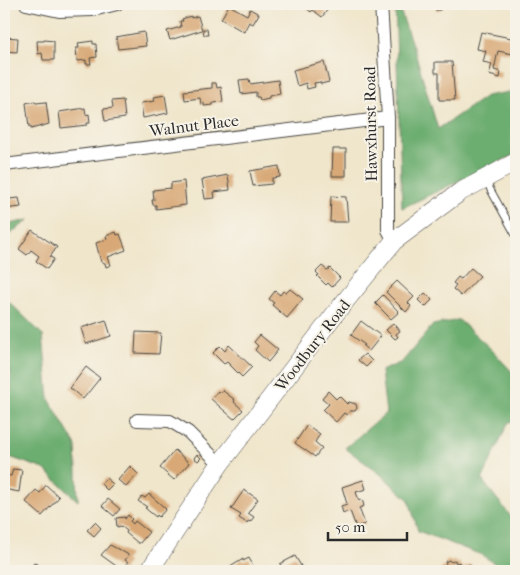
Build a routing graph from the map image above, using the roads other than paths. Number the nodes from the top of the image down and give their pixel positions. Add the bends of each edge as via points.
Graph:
1 (26, 4) edge
2 (117, 4) edge
3 (381, 4) edge
4 (388, 118) junction
5 (516, 162) edge
6 (4, 165) edge
7 (486, 178) junction
8 (516, 236) edge
9 (394, 241) junction
10 (137, 420) dead end
11 (220, 464) junction
12 (149, 571) edge

1 - 2 street via 59,10 93,10
3 - 4 street, Hawxhurst Road
4 - 6 street, Walnut Place
4 - 9 street, Hawxhurst Road via 388,230
5 - 7 main road, Woodbury Road
7 - 8 lane
7 - 9 main road, Woodbury Road via 460,192
9 - 11 main road, Woodbury Road
10 - 11 street via 170,421 188,432
11 - 12 main road, Woodbury Road

